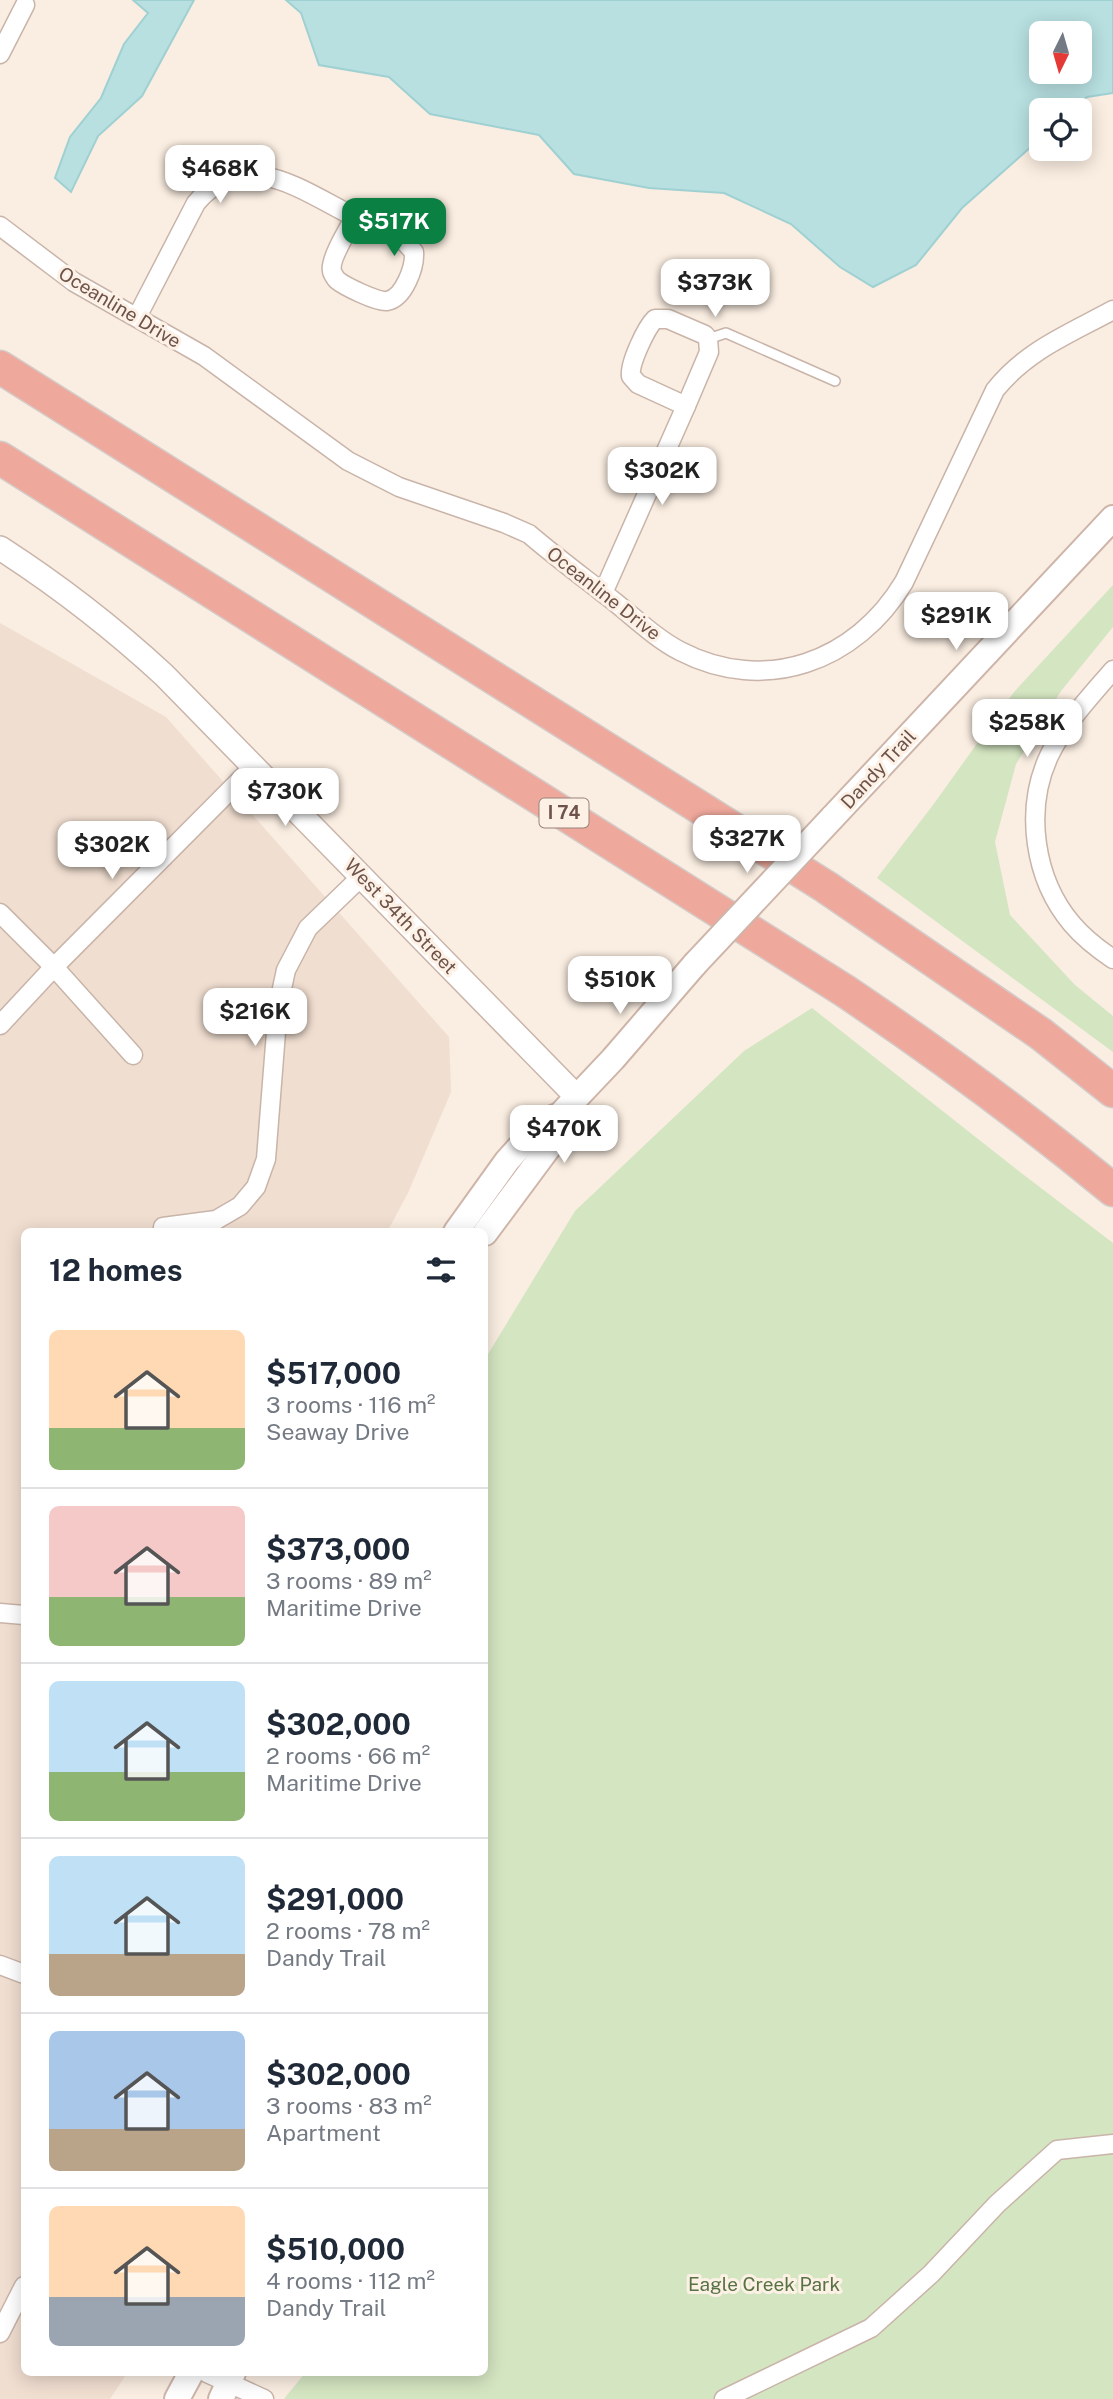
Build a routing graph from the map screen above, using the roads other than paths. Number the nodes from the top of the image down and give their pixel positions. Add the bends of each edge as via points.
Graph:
1 (25, 5) dead end
2 (0, 54) edge
3 (355, 217) junction
4 (0, 226) edge
5 (1113, 310) edge
6 (137, 317) junction
7 (708, 339) junction
8 (0, 367) edge
9 (835, 381) dead end
10 (686, 406) junction
11 (0, 458) edge
12 (1113, 518) edge
13 (0, 548) edge
14 (603, 593) junction
15 (1113, 670) edge
16 (255, 765) junction
17 (362, 876) junction
18 (0, 914) edge
19 (1113, 959) edge
20 (54, 967) junction
21 (0, 1025) edge
22 (133, 1055) dead end
23 (1113, 1091) edge
24 (577, 1097) junction
25 (560, 1115) junction
26 (1113, 1189) edge
27 (163, 1227) dead end
28 (459, 1228) edge
29 (488, 1229) edge
30 (0, 1613) edge
31 (21, 1615) edge
32 (0, 1965) edge
33 (21, 1973) edge
34 (1113, 2144) edge
35 (21, 2292) edge
36 (0, 2333) edge
37 (189, 2376) edge
38 (222, 2382) edge
39 (177, 2399) edge
40 (264, 2399) edge
41 (724, 2399) edge

1 - 2 street
3 - 3 street via 404,241 414,252 413,266 400,292 386,301 336,280 332,272
3 - 6 street via 274,177 226,178 196,203
4 - 6 street, Oceanline Drive via 74,282
5 - 14 street, Oceanline Drive via 1035,351 1004,377 986,404 893,601 861,634 830,654 786,668 740,670 713,664 678,650
6 - 14 street, Oceanline Drive via 204,356 348,461 400,487 529,534
7 - 9 lane via 726,333
7 - 10 street via 709,352
7 - 10 street via 668,319 655,319 631,366 631,376 638,384
8 - 23 highway via 826,887 1041,1034
10 - 14 street
11 - 26 highway, I 74 via 845,991 1017,1113
12 - 24 main road, Dandy Trail, bridge via 695,964
13 - 16 street, West 34th Street via 120,634
15 - 19 street via 1062,732 1042,774 1036,802 1038,848 1052,892 1084,937
16 - 17 street, West 34th Street
16 - 20 street
17 - 24 street, West 34th Street
17 - 27 street via 308,928 286,970 278,1007 266,1159 256,1187 240,1206 216,1220
18 - 20 street
20 - 21 street
20 - 22 street
24 - 25 main road, Dandy Trail
25 - 28 main road, Dandy Trail via 541,1123
25 - 29 main road, Dandy Trail via 557,1136
30 - 31 street
32 - 33 street
34 - 41 street via 1057,2150 871,2328
35 - 36 street
37 - 39 main road
38 - 40 street

